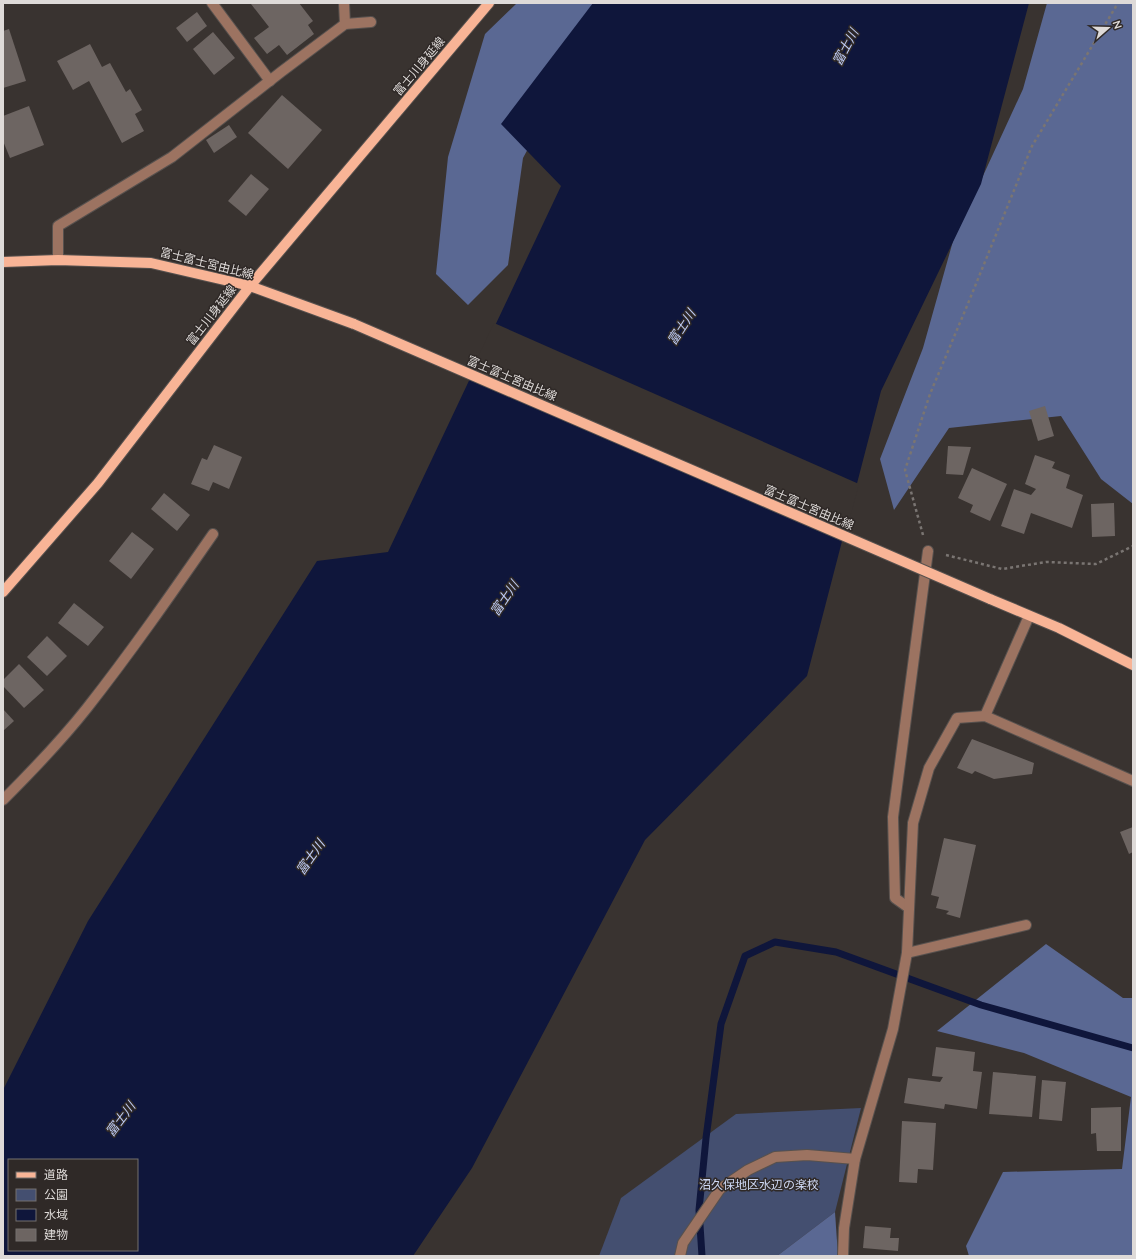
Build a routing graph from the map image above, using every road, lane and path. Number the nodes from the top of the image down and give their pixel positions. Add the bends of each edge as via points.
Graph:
1 (212, 3) edge
2 (344, 3) edge
3 (489, 3) edge
4 (1118, 3) edge
5 (371, 22) dead end
6 (345, 24) junction
7 (270, 81) junction
8 (58, 260) junction
9 (3, 262) edge
10 (250, 286) junction
11 (213, 534) dead end
12 (1133, 546) edge
13 (928, 551) junction
14 (5, 586) edge
15 (1029, 616) junction
16 (1133, 665) edge
17 (985, 716) junction
18 (1133, 781) edge
19 (3, 800) edge
20 (909, 908) junction
21 (1026, 925) dead end
22 (907, 952) junction
23 (855, 1159) junction
24 (680, 1256) edge
25 (843, 1256) edge

1 - 7 street
2 - 6 street
3 - 10 main road, 富士川身延線
4 - 13 path via 1032,146 930,394 905,470
5 - 6 street
6 - 7 street
7 - 8 street via 172,157 58,226
8 - 9 main road, 富士富士宮由比線
8 - 10 main road, 富士富士宮由比線 via 151,263
10 - 14 main road, 富士川身延線 via 98,483
10 - 15 main road, 富士富士宮由比線, bridge via 354,324
11 - 19 street via 86,710 34,770
12 - 13 path via 1096,564 1046,562 1002,569
13 - 20 street via 893,817 895,898
15 - 16 main road, 富士富士宮由比線
15 - 17 street
17 - 18 street
17 - 20 street via 957,718 929,768 913,823
20 - 22 street
21 - 22 street
22 - 23 street via 893,1030
23 - 24 street via 807,1155 775,1157 748,1170 720,1189 683,1243
23 - 25 street via 844,1228

